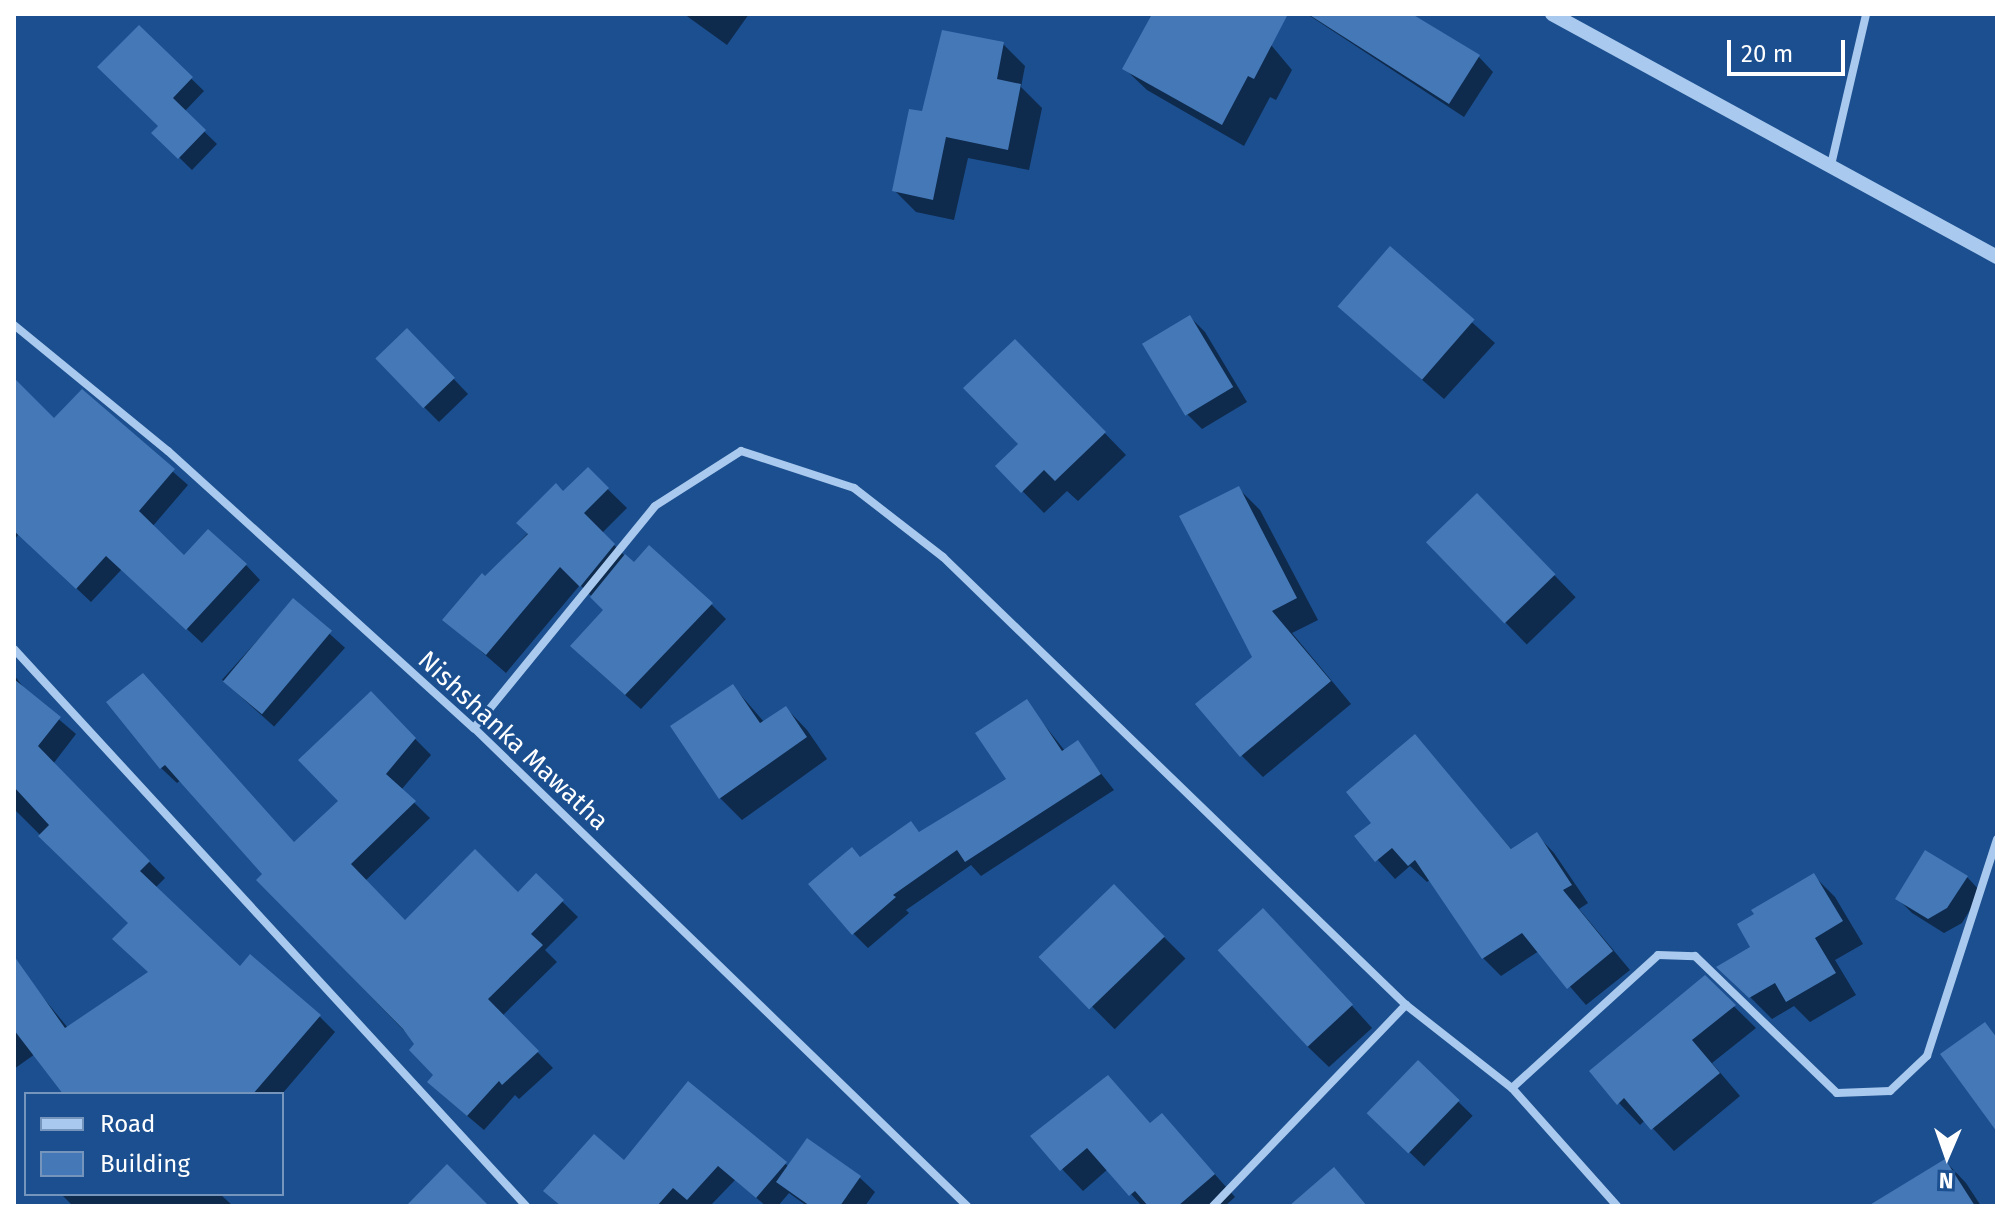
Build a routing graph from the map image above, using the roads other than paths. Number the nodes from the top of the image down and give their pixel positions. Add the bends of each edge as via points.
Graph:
1 (1552, 14) edge
2 (1866, 14) edge
3 (1831, 165) junction
4 (1997, 257) edge
5 (14, 325) edge
6 (14, 649) edge
7 (474, 728) junction
8 (1997, 839) edge
9 (1406, 1005) junction
10 (1512, 1088) junction
11 (526, 1206) edge
12 (967, 1206) edge
13 (1213, 1206) edge
14 (1617, 1206) edge

1 - 3 street
2 - 3 street
3 - 4 street
5 - 7 street, Nishshanka Mawatha via 168,451
6 - 11 street
7 - 9 street via 655,506 741,451 854,488 943,557
7 - 12 street, Nishshanka Mawatha
8 - 10 street via 1927,1056 1890,1091 1837,1093 1695,956 1658,955
9 - 10 street
9 - 13 street
10 - 14 street

